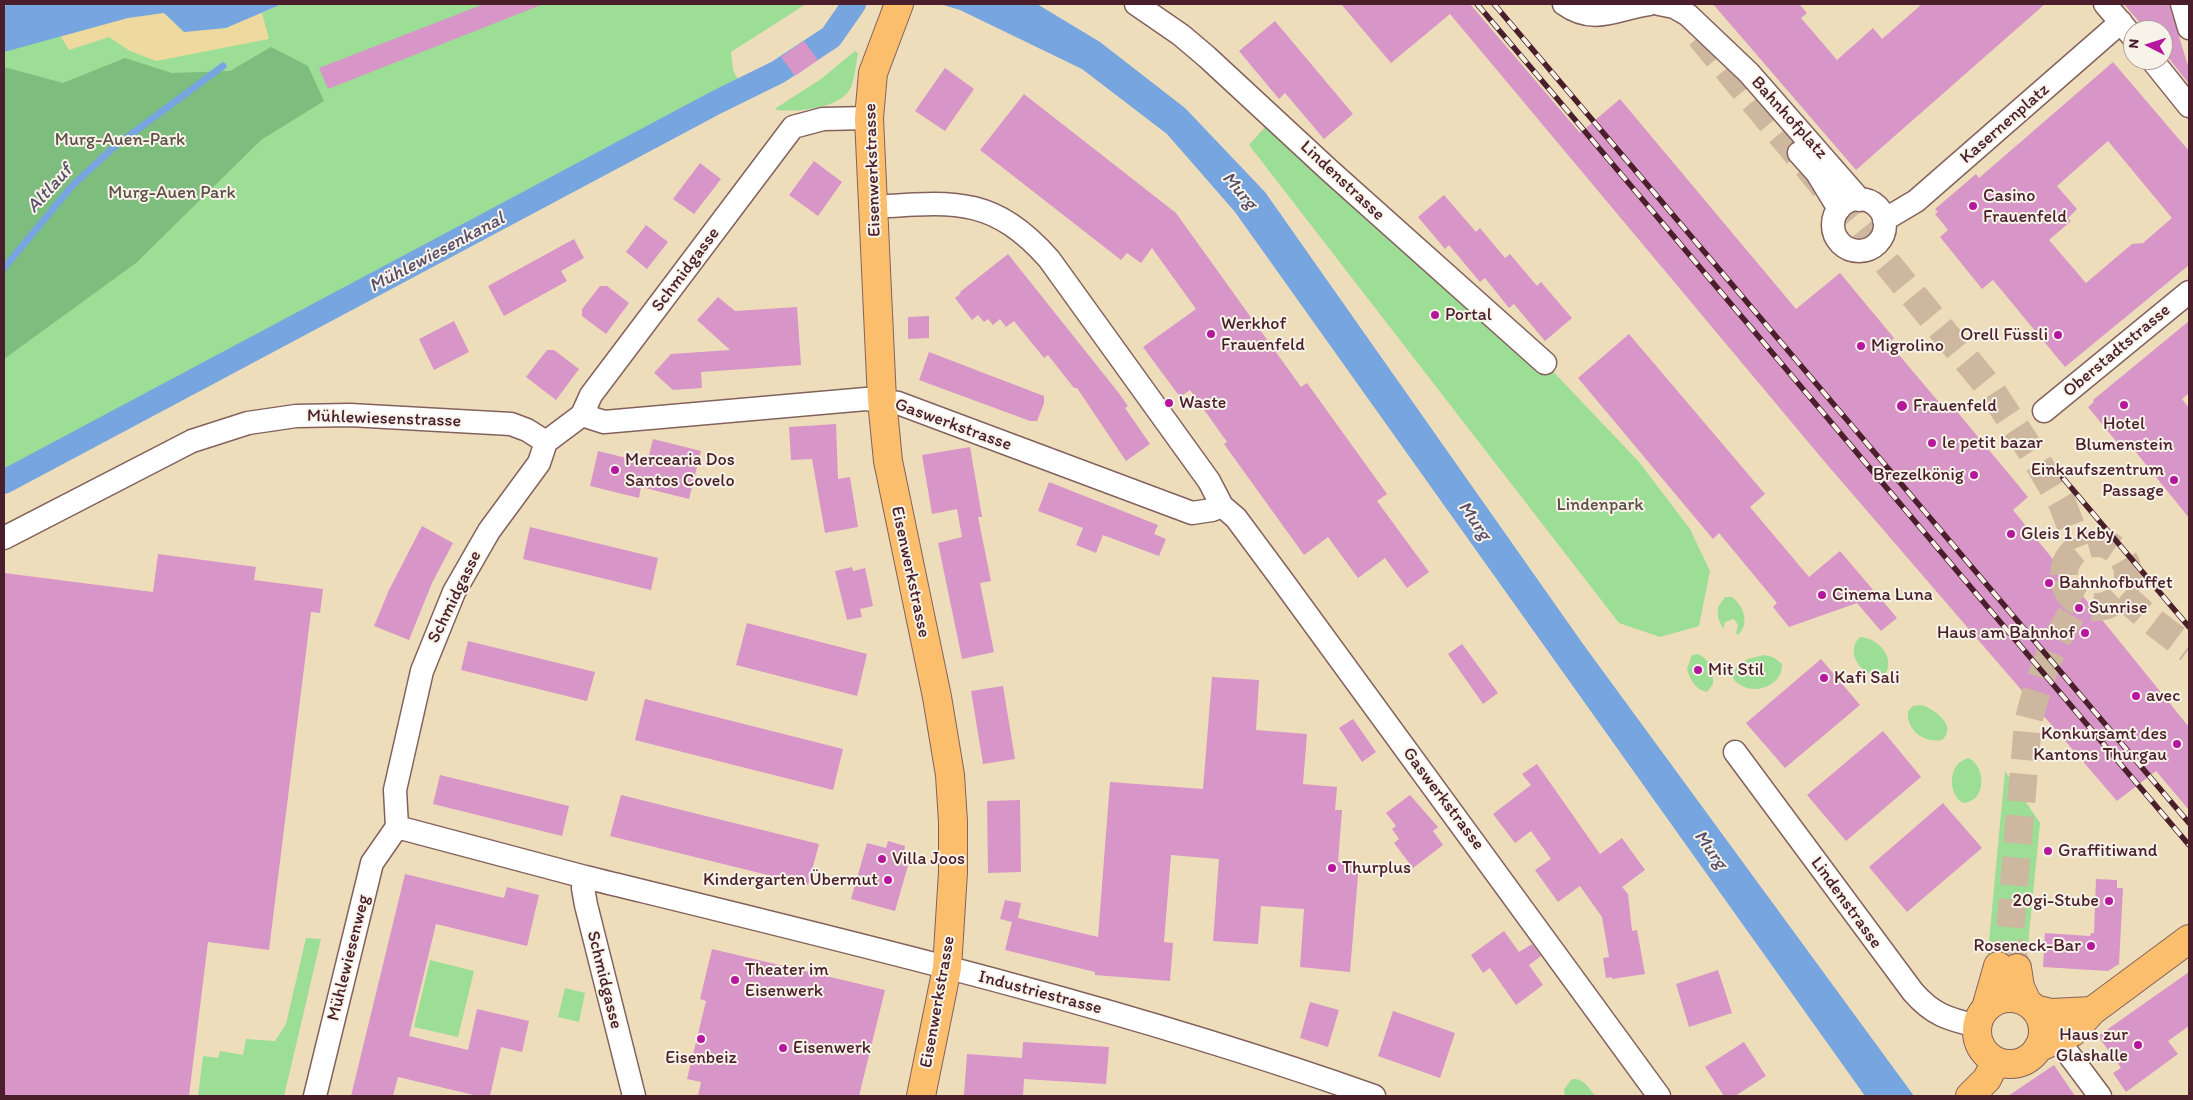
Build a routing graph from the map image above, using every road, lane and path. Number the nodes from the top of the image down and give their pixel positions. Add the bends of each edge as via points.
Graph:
1 (1136, 4) edge
2 (1564, 4) edge
3 (1649, 4) edge
4 (1658, 4) edge
5 (2106, 4) edge
6 (2182, 4) edge
7 (905, 7) edge
8 (2123, 25) edge
9 (2189, 28) edge
10 (2123, 33) edge
11 (1714, 41) junction
12 (2160, 70) edge
13 (2189, 106) edge
14 (869, 118) junction
15 (1860, 200) junction
16 (873, 207) junction
17 (1839, 209) junction
18 (1884, 220) junction
19 (2189, 292) edge
20 (1545, 363) dead end
21 (865, 400) junction
22 (2044, 410) dead end
23 (582, 415) junction
24 (546, 442) junction
25 (1222, 506) junction
26 (4, 538) edge
27 (1736, 752) dead end
28 (397, 828) junction
29 (585, 877) junction
30 (2189, 939) edge
31 (947, 968) junction
32 (2031, 1006) junction
33 (2092, 1011) junction
34 (1982, 1017) junction
35 (2048, 1044) junction
36 (1996, 1062) junction
37 (1980, 1093) edge
38 (315, 1096) edge
39 (634, 1096) edge
40 (921, 1096) edge
41 (1374, 1096) edge
42 (1659, 1096) edge
43 (2100, 1096) edge

1 - 20 street, Lindenstrasse via 1207,57
2 - 3 street via 1580,13 1596,16
4 - 11 street, Bahnhofplatz via 1681,10
5 - 8 street
6 - 9 street
7 - 14 main road, Eisenwerkstrasse via 882,46 873,73
10 - 18 street, Kasernenplatz via 1916,201
11 - 15 street, Bahnhofplatz via 1749,73
11 - 17 street, Bahnhofplatz via 1739,83 1817,174
12 - 13 street
14 - 16 main road, Eisenwerkstrasse
14 - 23 street, Schmidgasse via 823,119 794,127 591,395
15 - 17 street via 1852,200
15 - 18 street via 1876,206
16 - 21 main road, Eisenwerkstrasse
16 - 25 street, Gaswerkstrasse via 948,203 966,206 1010,223 1030,238 1091,316 1208,481
17 - 18 street via 1833,223 1834,231 1841,244 1852,250 1866,250 1879,242
19 - 22 street, Oberstadtstrasse
21 - 23 street, Gaswerkstrasse via 604,422
21 - 25 street, Gaswerkstrasse via 898,403 1192,513
21 - 31 main road, Eisenwerkstrasse via 888,461 937,696 950,775 953,872
23 - 24 street, Schmidgasse
24 - 26 street, Mühlewiesenstrasse via 511,424 350,415 296,416 248,423 192,440
24 - 28 street, Schmidgasse via 539,463 489,531 454,592 428,654 395,790
25 - 42 street, Gaswerkstrasse via 1236,518 1282,580
27 - 34 street, Lindenstrasse via 1926,1007 1954,1020
28 - 29 street
28 - 38 street, Mühlewiesenweg via 372,863
29 - 31 street, Industriestrasse
29 - 39 street, Schmidgasse via 586,905
30 - 33 main road
31 - 40 main road, Eisenwerkstrasse
31 - 41 street, Industriestrasse via 1094,1007
32 - 33 main road via 2051,1013
32 - 34 main road via 2019,999 2001,999
32 - 34 main road via 2007,967
32 - 35 main road via 2040,1018
33 - 35 main road via 2073,1032
34 - 36 main road via 1978,1042
35 - 36 main road via 2015,1064
35 - 43 street
36 - 37 main road

